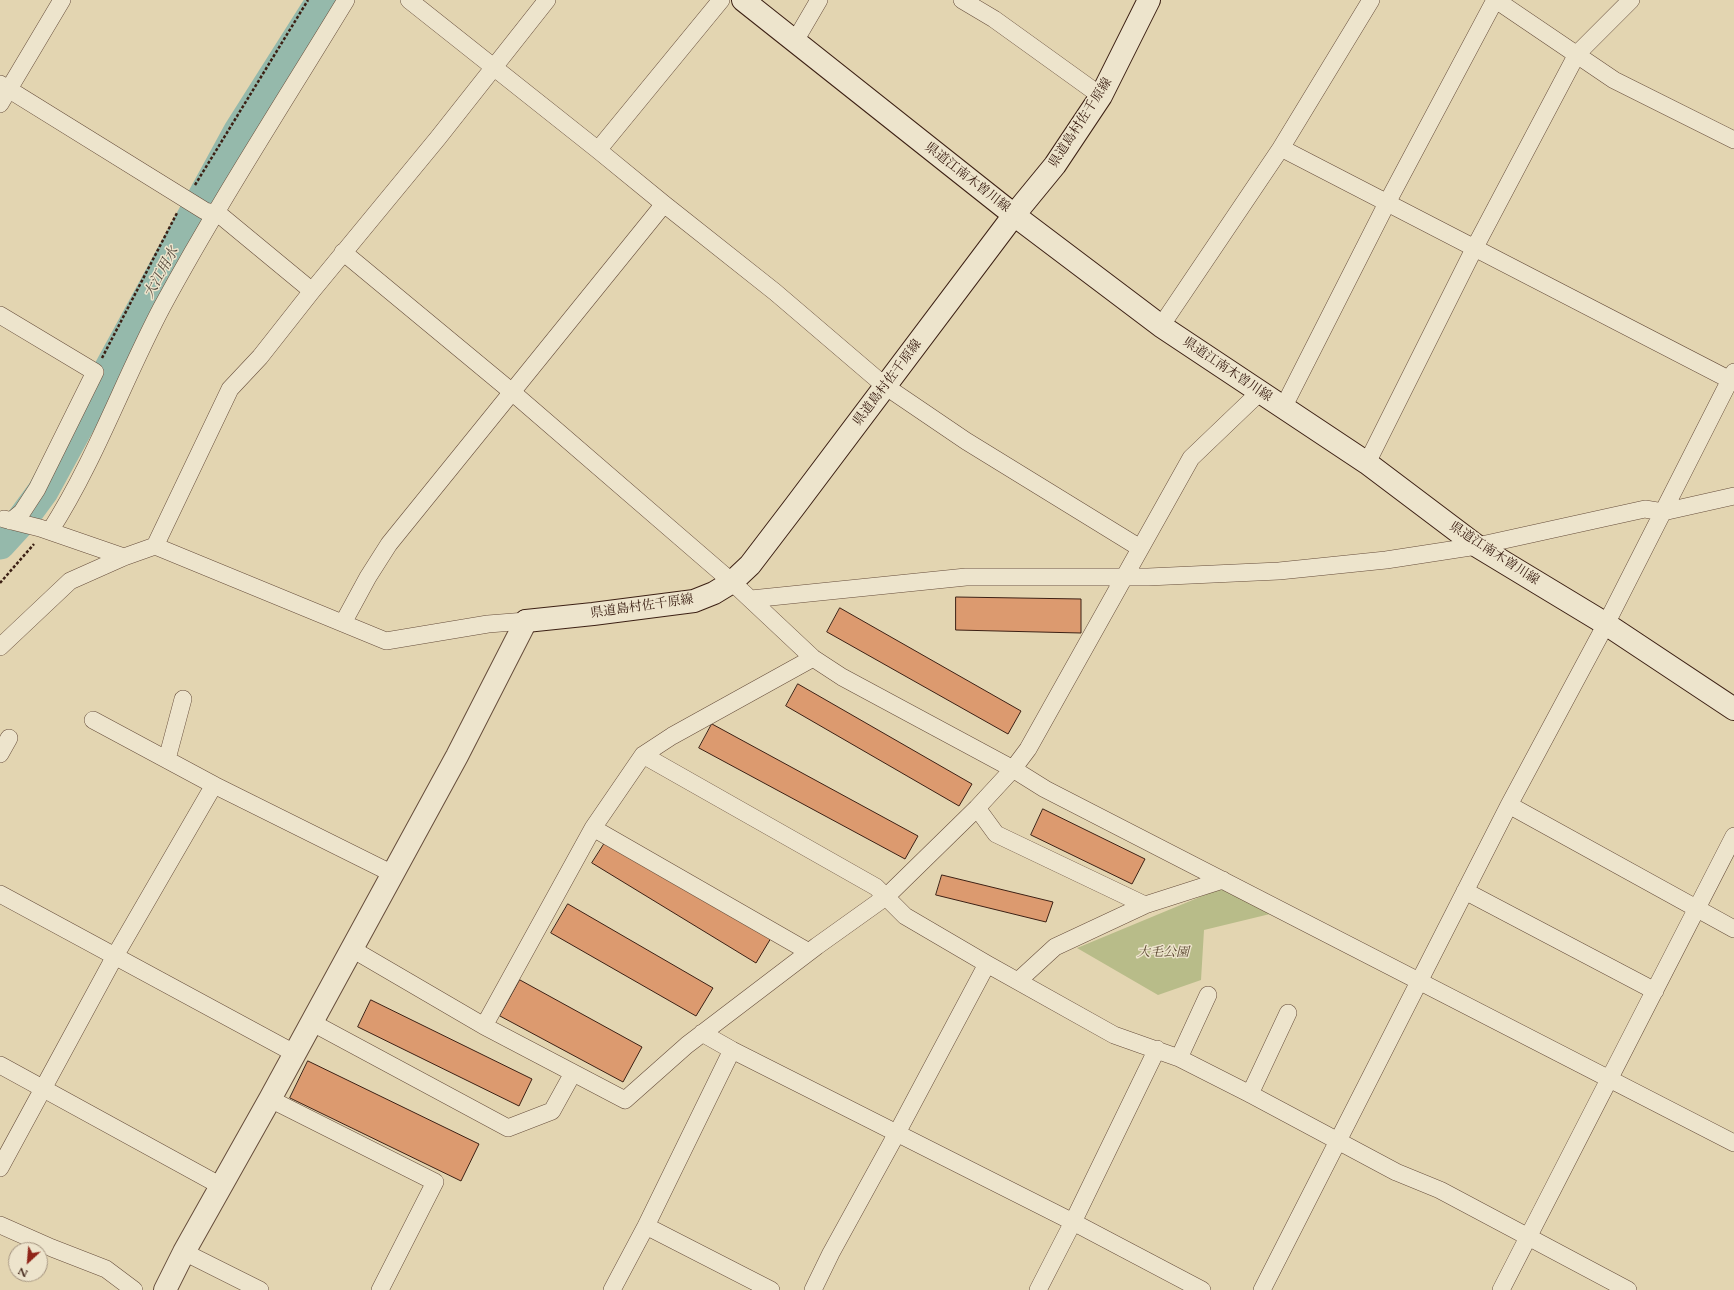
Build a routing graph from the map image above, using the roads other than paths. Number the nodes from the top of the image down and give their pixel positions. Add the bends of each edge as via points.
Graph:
1 (62, 0) edge
2 (346, 0) edge
3 (408, 0) edge
4 (547, 0) edge
5 (721, 0) edge
6 (743, 0) edge
7 (819, 0) edge
8 (962, 0) edge
9 (1149, 0) edge
10 (1371, 0) edge
11 (1496, 0) edge
12 (1632, 0) edge
13 (795, 41) junction
14 (1577, 54) junction
15 (494, 67) junction
16 (3, 92) edge
17 (1101, 96) junction
18 (1734, 140) edge
19 (1281, 148) junction
20 (598, 150) junction
21 (1387, 202) junction
22 (664, 204) junction
23 (211, 212) junction
24 (1014, 215) junction
25 (1475, 247) junction
26 (343, 252) junction
27 (312, 291) junction
28 (0, 315) edge
29 (1161, 326) junction
30 (1733, 378) edge
31 (886, 386) junction
32 (512, 392) junction
33 (1260, 392) junction
34 (1283, 408) junction
35 (1367, 464) junction
36 (1734, 496) edge
37 (1663, 512) junction
38 (9, 520) edge
39 (45, 529) junction
40 (155, 546) junction
41 (1477, 546) junction
42 (1140, 548) junction
43 (124, 557) junction
44 (1123, 577) junction
45 (732, 582) junction
46 (751, 599) junction
47 (526, 620) junction
48 (343, 623) junction
49 (1606, 624) junction
50 (0, 647) edge
51 (813, 658) junction
52 (183, 699) dead end
53 (1734, 709) edge
54 (93, 720) dead end
55 (9, 738) dead end
56 (0, 754) edge
57 (643, 755) junction
58 (167, 759) junction
59 (1013, 769) junction
60 (214, 785) junction
61 (1509, 805) junction
62 (977, 808) junction
63 (593, 828) junction
64 (1734, 836) edge
65 (393, 874) junction
66 (1223, 880) junction
67 (1465, 891) junction
68 (0, 894) edge
69 (887, 896) junction
70 (1145, 905) junction
71 (1695, 909) junction
72 (1734, 929) edge
73 (352, 948) junction
74 (809, 952) junction
75 (114, 956) junction
76 (987, 964) junction
77 (1419, 980) junction
78 (1018, 981) junction
79 (1655, 991) junction
80 (1208, 995) dead end
81 (1288, 1013) dead end
82 (311, 1022) junction
83 (484, 1026) junction
84 (702, 1033) junction
85 (1157, 1049) junction
86 (732, 1050) junction
87 (294, 1053) junction
88 (1179, 1058) junction
89 (0, 1065) edge
90 (573, 1072) junction
91 (1609, 1080) junction
92 (43, 1087) junction
93 (1250, 1094) junction
94 (270, 1100) junction
95 (897, 1133) junction
96 (1338, 1141) junction
97 (1734, 1143) edge
98 (0, 1168) edge
99 (221, 1186) junction
100 (1073, 1222) junction
101 (0, 1225) edge
102 (646, 1226) junction
103 (1528, 1236) junction
104 (184, 1252) junction
105 (134, 1290) edge
106 (165, 1290) edge
107 (260, 1290) edge
108 (380, 1290) edge
109 (612, 1290) edge
110 (771, 1290) edge
111 (813, 1290) edge
112 (1038, 1290) edge
113 (1202, 1290) edge
114 (1262, 1290) edge
115 (1501, 1290) edge
116 (1628, 1290) edge

1 - 16 street
2 - 23 street
3 - 15 street
4 - 15 street
5 - 20 street
6 - 13 main road, 県道江南木曽川線
7 - 13 street
8 - 17 street via 994,19
9 - 17 main road, 県道島村佐千原線
10 - 19 street
11 - 14 street
11 - 21 street
12 - 14 street
13 - 24 main road, 県道江南木曽川線
14 - 18 street via 1614,80
14 - 25 street
15 - 20 street
15 - 26 street
16 - 23 street
17 - 24 main road, 県道島村佐千原線 via 1055,165
19 - 21 street
19 - 29 street
20 - 22 street
21 - 25 street
21 - 34 street
22 - 31 street via 775,292
22 - 32 street
23 - 27 street
23 - 39 street via 138,355 83,474 65,507
24 - 29 main road, 県道江南木曽川線
24 - 31 main road, 県道島村佐千原線
25 - 30 street
25 - 35 street
26 - 27 street
26 - 32 street
27 - 40 street via 260,357 230,389
28 - 38 street via 95,372 37,489 22,512
29 - 33 main road, 県道江南木曽川線
30 - 37 street
31 - 42 street via 966,441
31 - 45 main road, 県道島村佐千原線 via 750,565
32 - 45 street
32 - 48 street via 389,544 368,576
33 - 34 main road, 県道江南木曽川線
33 - 42 street via 1191,458
34 - 35 main road, 県道江南木曽川線
35 - 41 main road, 県道江南木曽川線
36 - 37 street
37 - 41 street via 1645,509
37 - 49 street
38 - 39 street
39 - 43 street
40 - 43 street
40 - 48 street
41 - 44 street via 1386,560 1279,572
41 - 49 main road, 県道江南木曽川線
42 - 44 street
43 - 50 street via 70,581
44 - 46 street via 966,577
44 - 59 street via 1028,749
45 - 46 street
45 - 47 main road, 県道島村佐千原線 via 694,601
46 - 51 street
47 - 48 street via 386,641
47 - 65 main road
49 - 53 main road, 県道江南木曽川線
49 - 61 street
51 - 57 street via 672,736
51 - 59 street via 842,677
52 - 58 street
54 - 58 street
55 - 56 street
57 - 63 street
57 - 69 street via 876,887
58 - 60 street
59 - 62 street
59 - 66 street via 1045,789
60 - 65 street
60 - 75 street
61 - 67 street
61 - 71 street
62 - 69 street
62 - 70 street via 996,834
63 - 74 street
63 - 83 street
64 - 71 street
65 - 73 main road
66 - 70 street
66 - 77 street
67 - 77 street
67 - 79 street
68 - 75 street
69 - 74 street
69 - 76 street via 905,916
70 - 78 street via 1055,947
71 - 72 street
71 - 79 street
73 - 82 main road
73 - 83 street
74 - 84 street
75 - 87 street
75 - 92 street
76 - 78 street
76 - 95 street
77 - 91 street
77 - 96 street
78 - 85 street via 1114,1035
79 - 91 street
80 - 88 street
81 - 93 street
82 - 87 main road
82 - 90 street via 508,1128 552,1111
83 - 90 street
84 - 86 street
84 - 90 street via 625,1100
85 - 88 street
85 - 100 street
86 - 95 street
86 - 102 street
87 - 94 main road
88 - 93 street
89 - 92 street
91 - 97 street
91 - 103 street
92 - 98 street
92 - 99 street
93 - 96 street
94 - 99 main road
94 - 108 street via 435,1182
95 - 100 street
95 - 111 street
96 - 103 street
96 - 114 street
99 - 104 main road
100 - 112 street
100 - 113 street
101 - 105 street via 106,1269
102 - 109 street
102 - 110 street
103 - 115 street
103 - 116 street
104 - 106 main road
104 - 107 street

